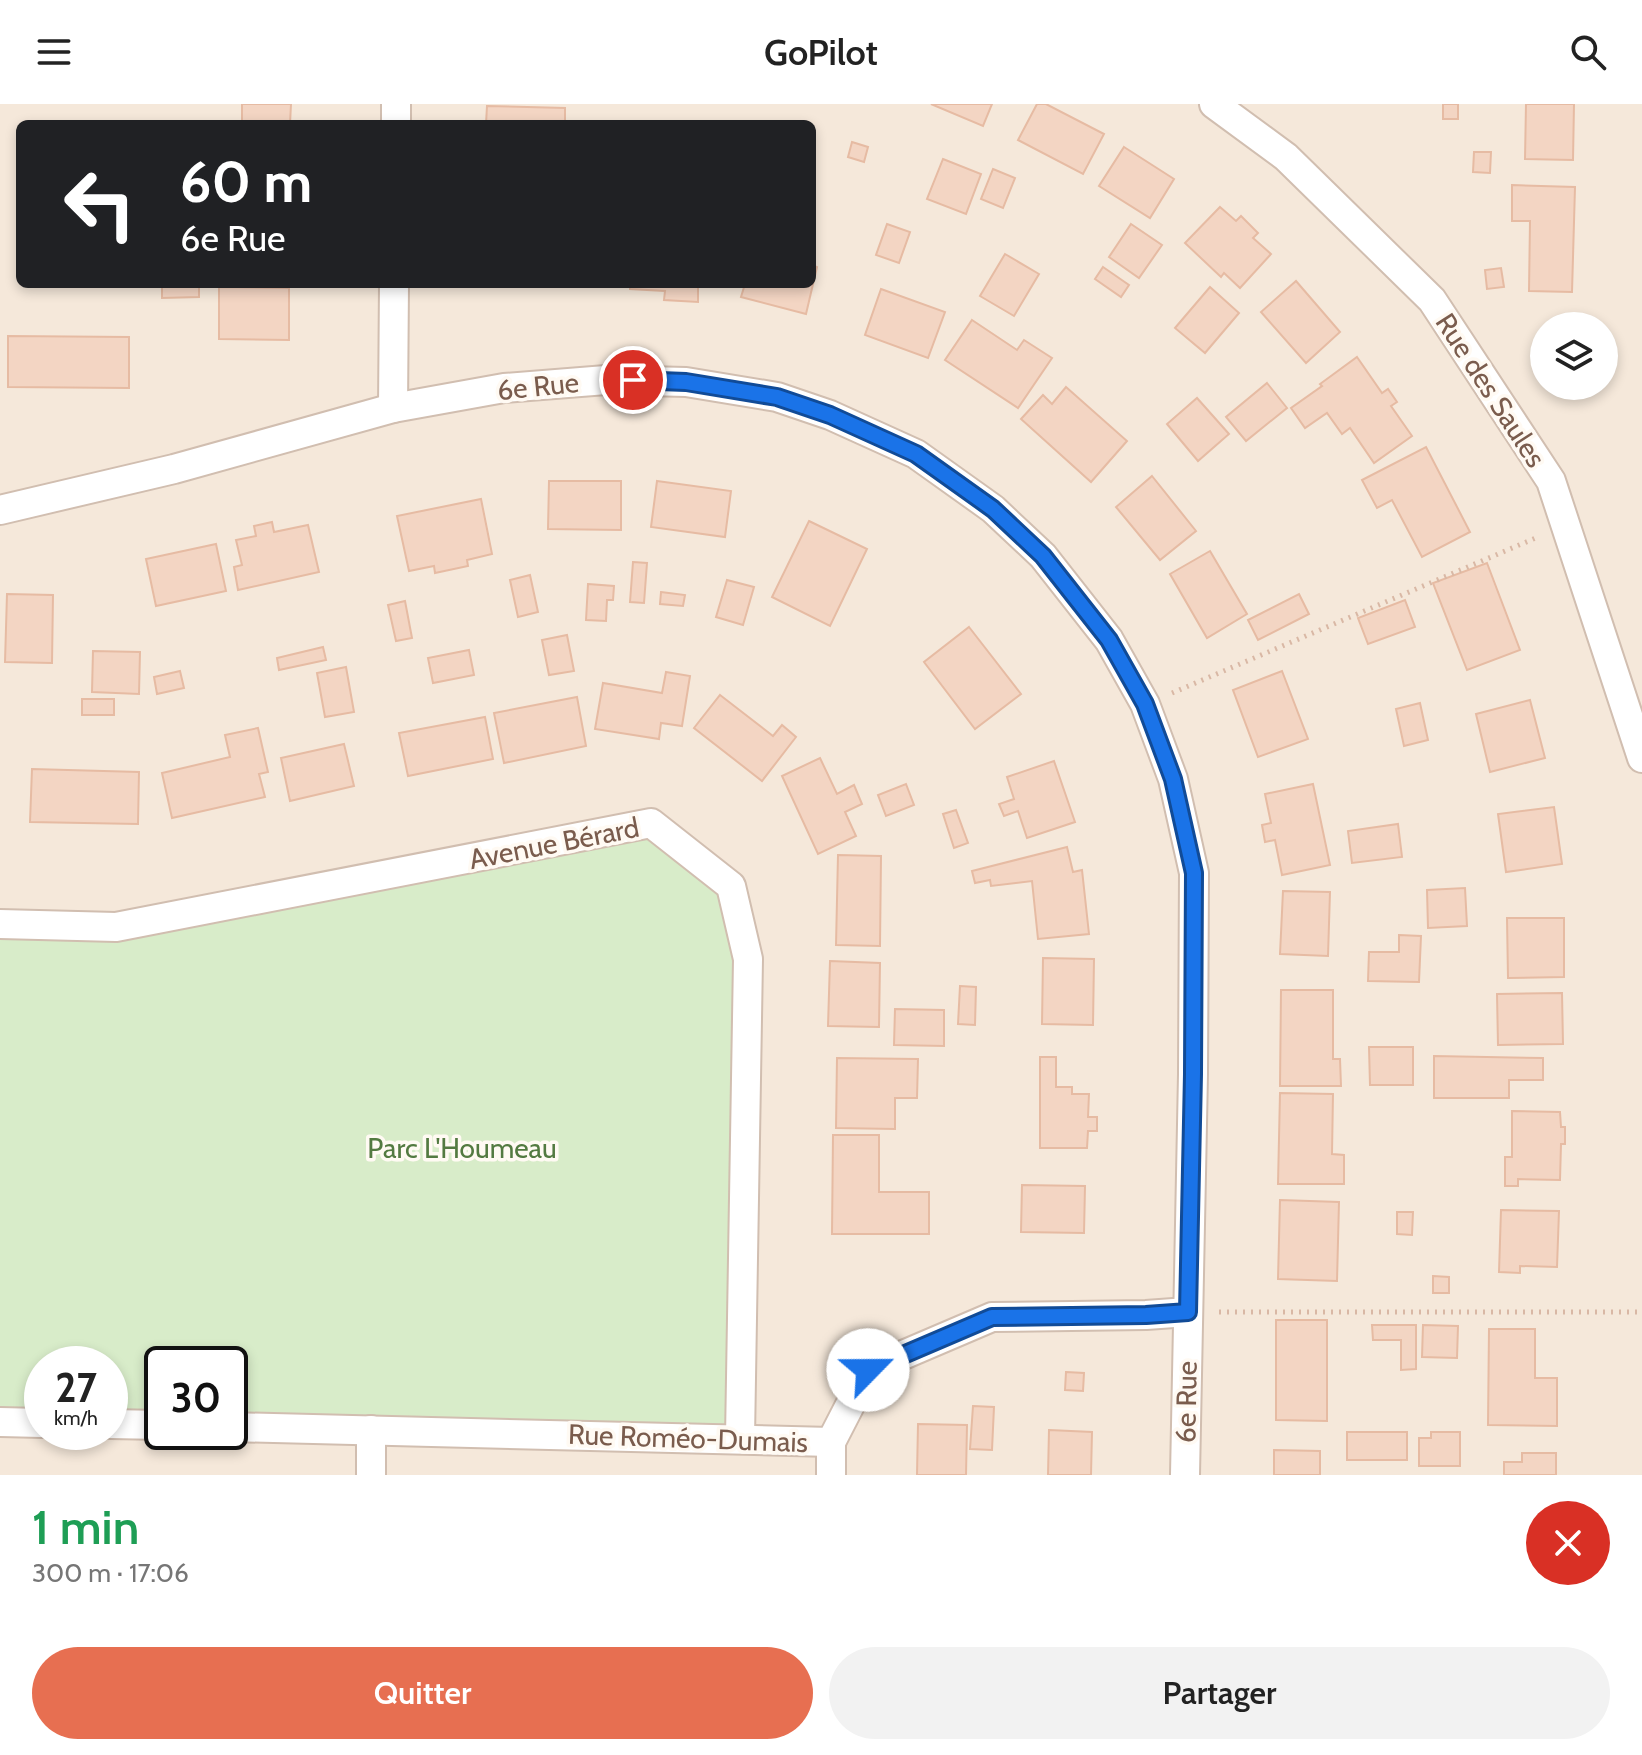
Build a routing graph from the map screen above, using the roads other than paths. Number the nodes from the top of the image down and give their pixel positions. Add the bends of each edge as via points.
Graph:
1 (1214, 104) edge
2 (394, 288) edge
3 (393, 408) junction
4 (0, 510) edge
5 (1642, 758) edge
6 (0, 924) edge
7 (1188, 1312) junction
8 (0, 1422) edge
9 (24, 1423) edge
10 (248, 1427) edge
11 (371, 1430) junction
12 (740, 1438) junction
13 (831, 1442) junction
14 (371, 1475) edge
15 (831, 1475) edge
16 (1185, 1475) edge

1 - 5 street, Rue des Saules via 1286,157 1432,300 1551,481
2 - 3 street
3 - 4 street, 6e Rue via 174,469
3 - 7 street, 6e Rue via 504,388 606,380 686,382 777,397 916,454 993,509 1043,556 1109,640 1145,704 1173,779 1194,873
6 - 12 street, Avenue Bérard via 116,927 651,823 731,886 748,959
7 - 13 street, Rue Roméo-Dumais via 992,1317 868,1370
7 - 16 street, 6e Rue
8 - 9 street
10 - 11 street, Rue Roméo-Dumais
11 - 12 street, Rue Roméo-Dumais
11 - 14 street
12 - 13 street, Rue Roméo-Dumais
13 - 15 street

